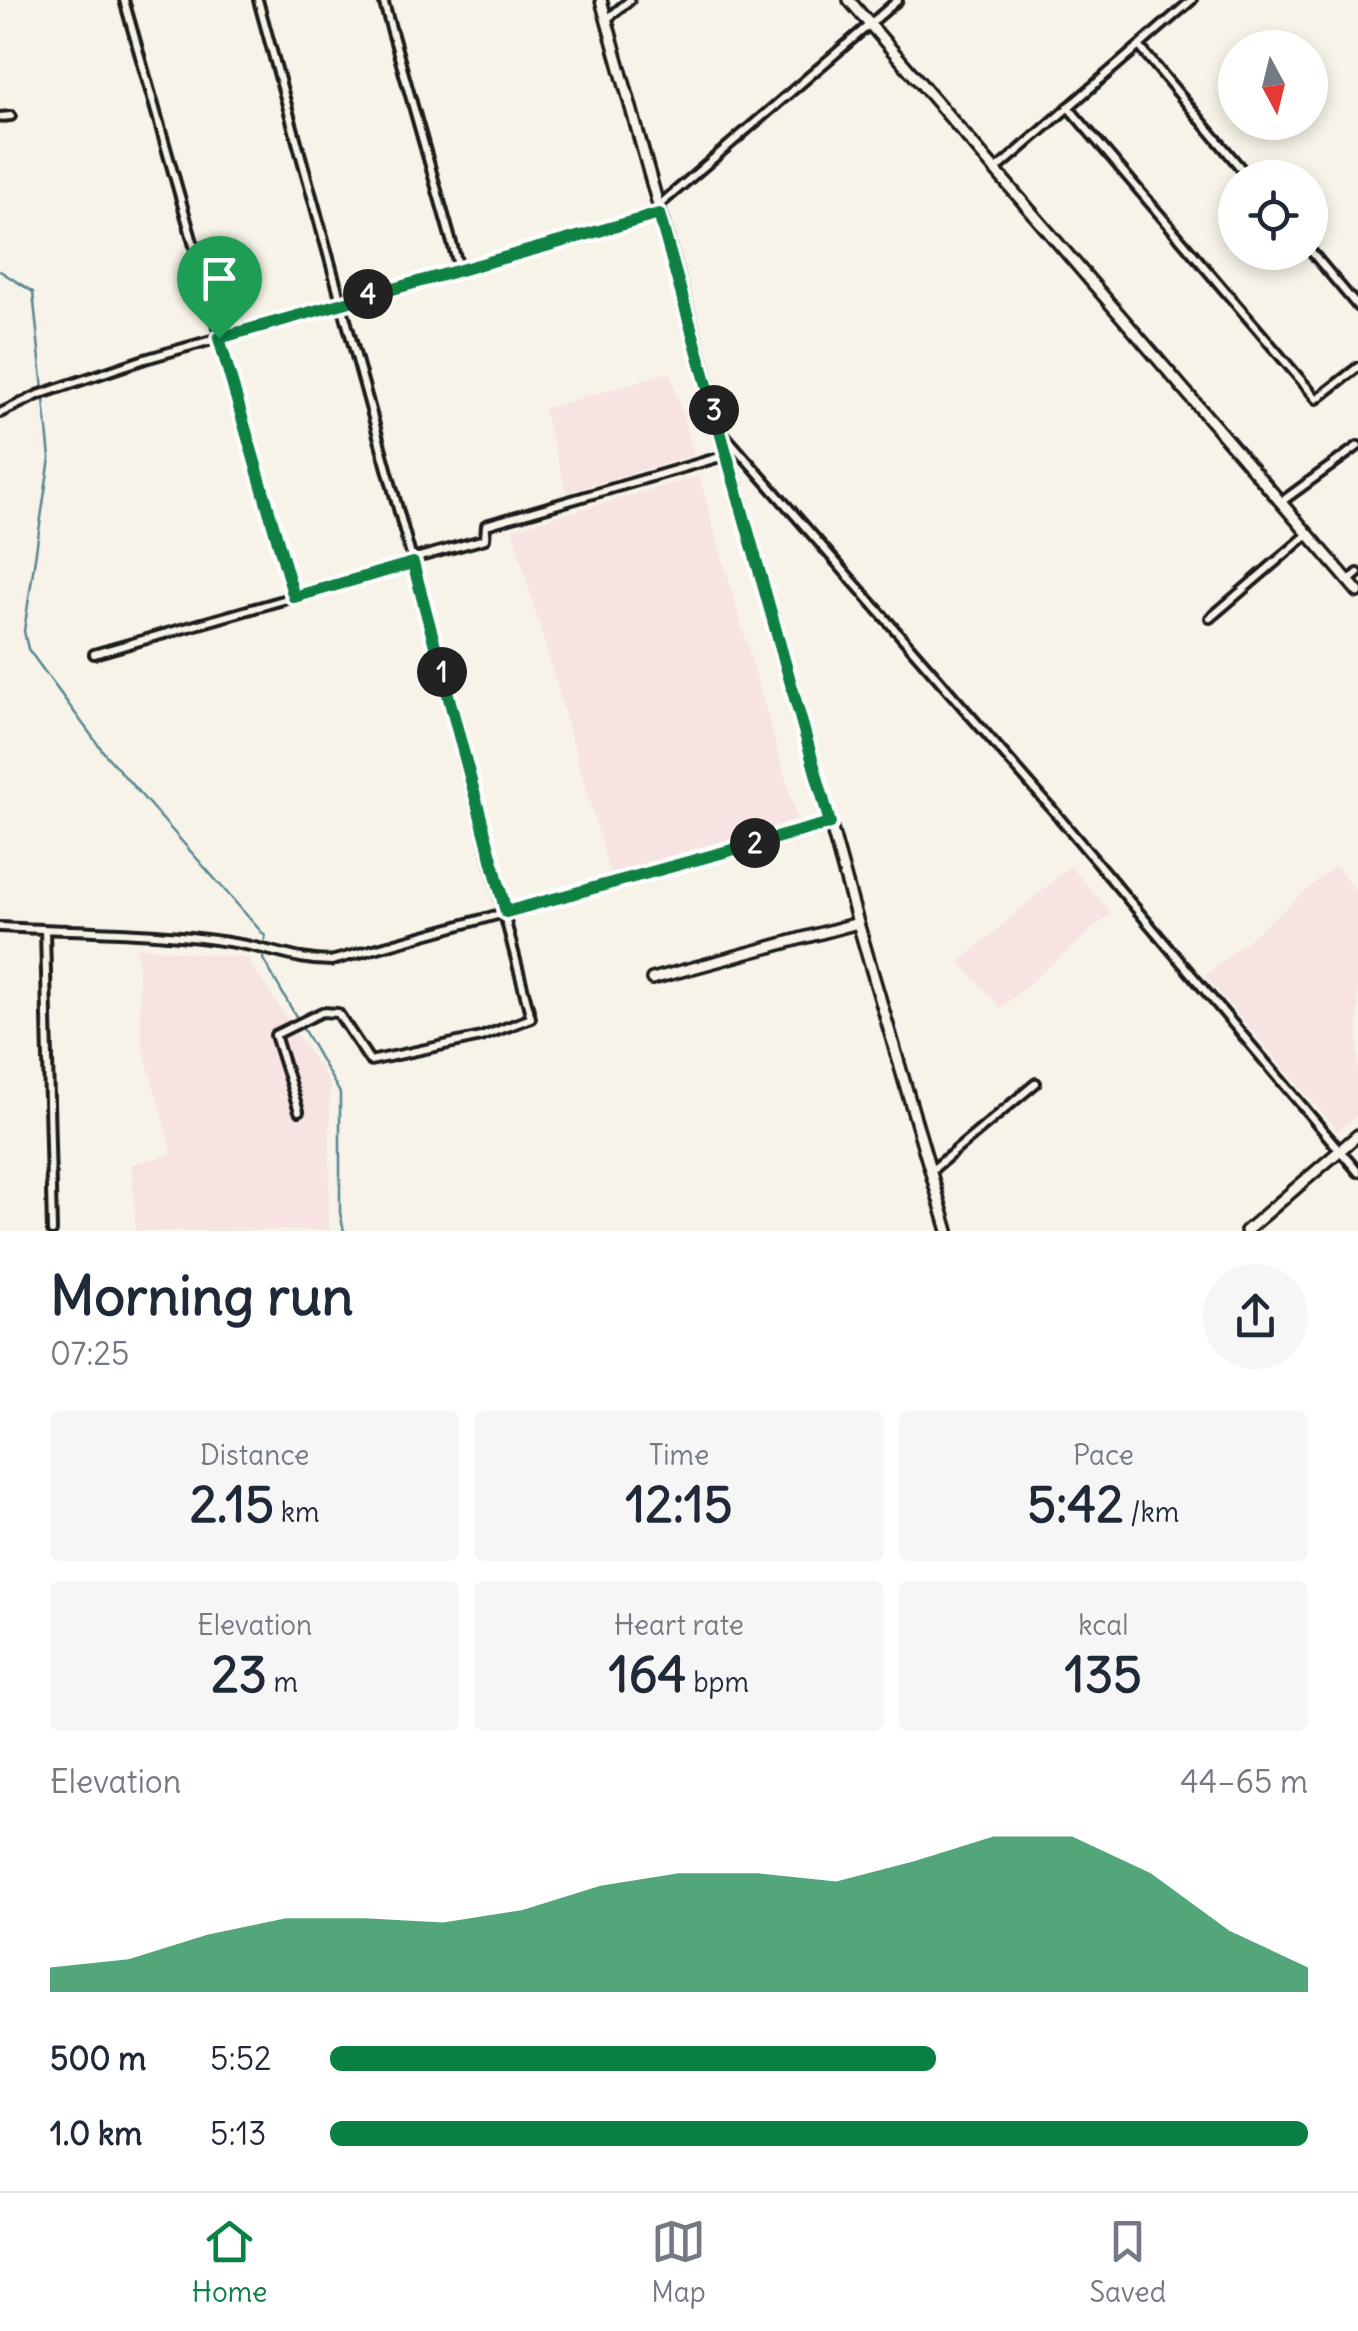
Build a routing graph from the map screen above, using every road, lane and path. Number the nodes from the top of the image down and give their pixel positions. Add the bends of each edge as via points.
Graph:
1 (124, 0) edge
2 (258, 0) edge
3 (382, 0) edge
4 (600, 0) edge
5 (630, 0) edge
6 (849, 0) edge
7 (898, 0) edge
8 (1192, 0) edge
9 (606, 20) junction
10 (870, 24) junction
11 (1139, 46) junction
12 (1068, 107) junction
13 (11, 116) dead end
14 (0, 117) edge
15 (1235, 160) edge
16 (996, 170) junction
17 (658, 210) junction
18 (459, 268) junction
19 (1327, 270) edge
20 (341, 302) junction
21 (1358, 307) edge
22 (219, 338) junction
23 (1358, 367) edge
24 (0, 412) edge
25 (720, 429) junction
26 (1358, 446) edge
27 (727, 455) junction
28 (1281, 502) junction
29 (1308, 534) junction
30 (412, 561) junction
31 (1358, 573) edge
32 (1349, 581) junction
33 (1358, 592) edge
34 (294, 597) junction
35 (1210, 618) dead end
36 (94, 654) dead end
37 (830, 823) junction
38 (506, 912) junction
39 (858, 923) junction
40 (0, 928) edge
41 (45, 930) junction
42 (652, 979) dead end
43 (1036, 1082) dead end
44 (300, 1111) dead end
45 (1358, 1135) edge
46 (1341, 1150) junction
47 (930, 1172) junction
48 (1358, 1172) edge
49 (52, 1231) edge
50 (948, 1231) edge
51 (1246, 1231) edge

1 - 22 street
2 - 20 street
3 - 18 street
4 - 9 street
5 - 9 street
6 - 10 street
7 - 10 street
8 - 11 street
9 - 17 street
10 - 16 street
10 - 17 street
11 - 12 street
11 - 15 street
12 - 16 street
12 - 23 street via 1317,399
13 - 14 street
16 - 28 street
17 - 18 street
17 - 25 street
18 - 20 street
19 - 21 street
20 - 22 street
20 - 30 street
22 - 24 street
22 - 34 street
25 - 27 street
25 - 46 street
26 - 28 street
27 - 30 street via 486,525 485,539
27 - 37 street
28 - 29 street
29 - 32 street
29 - 35 street
30 - 34 street
30 - 38 street
31 - 32 street
32 - 33 street
34 - 36 street
37 - 38 street
37 - 39 street
38 - 41 street via 331,961
38 - 44 street via 531,1018 370,1061 338,1013 322,1012 275,1035
39 - 42 street
39 - 47 street
40 - 41 street
41 - 49 street
43 - 47 street
45 - 46 street
46 - 48 street
46 - 51 street
47 - 50 street

